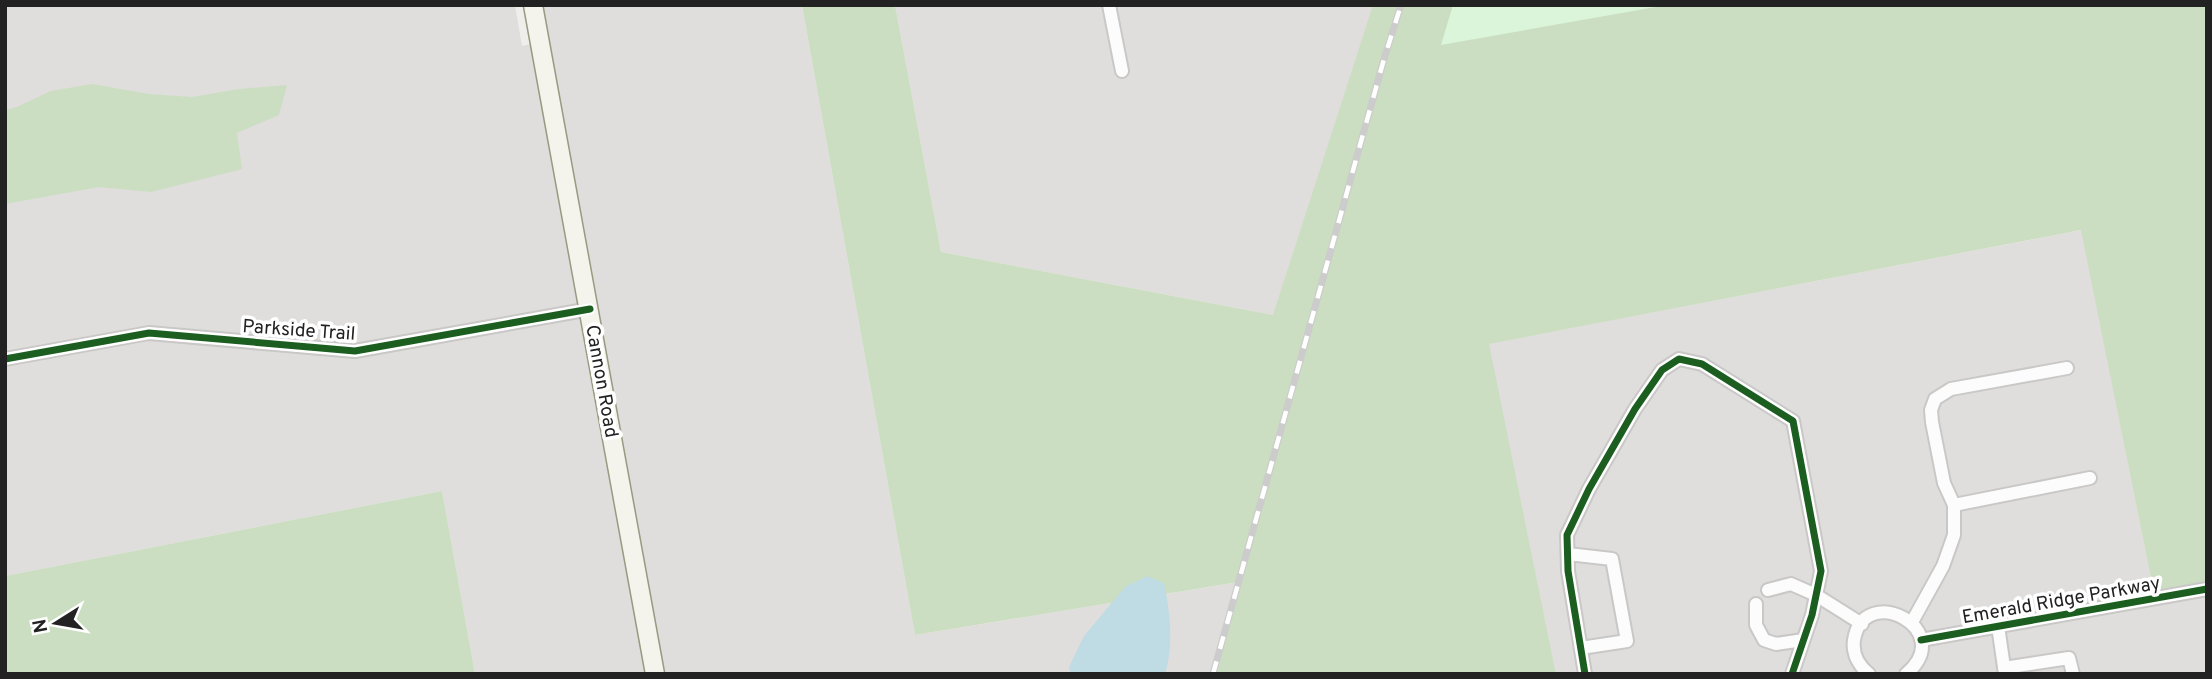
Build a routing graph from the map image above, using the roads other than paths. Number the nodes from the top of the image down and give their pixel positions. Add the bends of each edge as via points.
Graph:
1 (533, 5) edge
2 (1109, 5) edge
3 (1122, 71) dead end
4 (590, 309) junction
5 (5, 359) edge
6 (2067, 368) dead end
7 (2090, 478) dead end
8 (1954, 505) junction
9 (1567, 554) junction
10 (2207, 589) edge
11 (1768, 590) dead end
12 (1816, 595) junction
13 (1756, 604) dead end
14 (1912, 622) junction
15 (1862, 624) junction
16 (1998, 626) junction
17 (1803, 640) junction
18 (1921, 640) junction
19 (1581, 648) junction
20 (2005, 671) edge
21 (655, 674) edge
22 (1585, 674) edge
23 (1792, 674) edge
24 (1869, 674) edge
25 (1906, 674) edge
26 (2073, 674) edge

1 - 4 main road, Cannon Road
2 - 3 street
4 - 5 street, Parkside Trail via 355,351 149,333
4 - 21 main road, Cannon Road
6 - 8 street via 1951,389 1936,399 1932,422 1944,483
7 - 8 street
8 - 14 street via 1950,549
9 - 12 street via 1567,535 1589,489 1635,409 1662,370 1679,359 1702,364 1793,421 1821,571
9 - 19 street
9 - 19 street via 1612,559 1627,641
10 - 16 street, Emerald Ridge Parkway
11 - 12 street via 1791,584
12 - 15 street
12 - 17 street
13 - 17 street via 1756,625 1764,640
14 - 15 street via 1886,612
14 - 18 street
15 - 24 street via 1854,652
16 - 18 street, Emerald Ridge Parkway
16 - 20 street, Emerald Ridge Parkway
17 - 23 street
18 - 25 street via 1918,660
19 - 22 street
20 - 26 street via 2069,658

